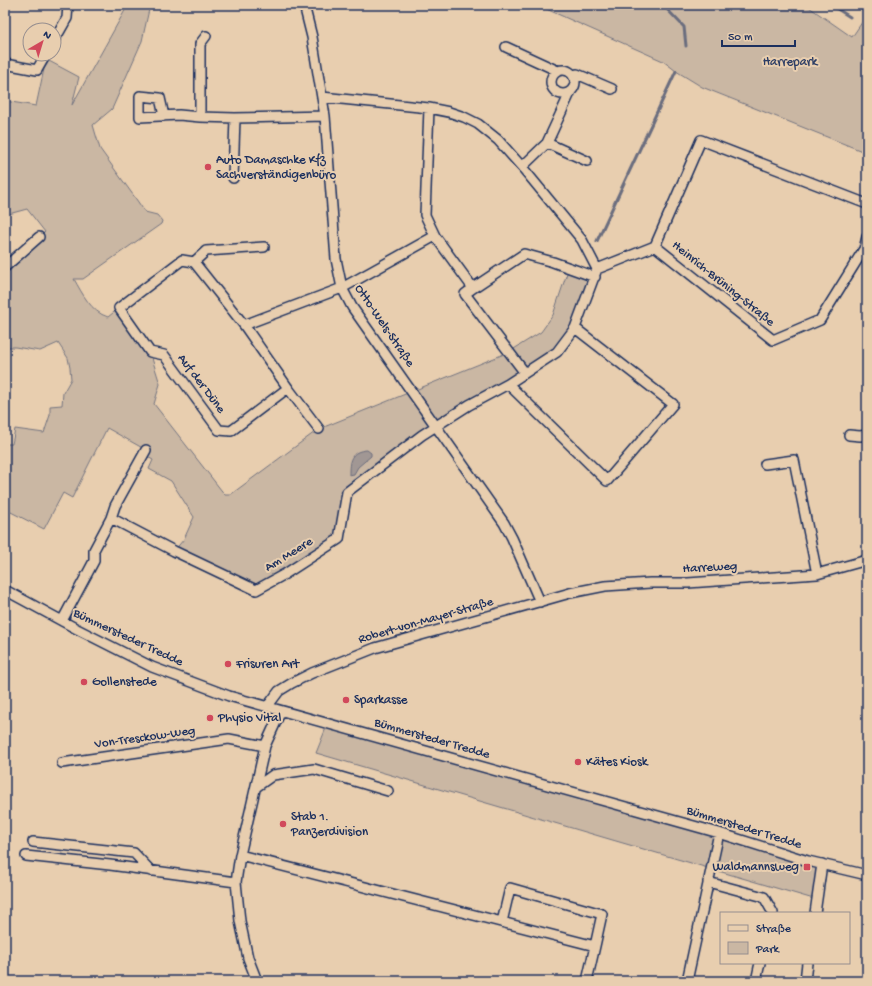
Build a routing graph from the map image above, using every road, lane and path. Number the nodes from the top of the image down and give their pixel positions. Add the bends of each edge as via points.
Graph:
1 (68, 5) edge
2 (304, 5) edge
3 (62, 27) edge
4 (206, 36) dead end
5 (506, 47) dead end
6 (42, 62) edge
7 (5, 64) edge
8 (558, 71) junction
9 (574, 76) junction
10 (612, 89) dead end
11 (571, 91) junction
12 (322, 97) junction
13 (428, 108) junction
14 (164, 116) dead end
15 (325, 116) junction
16 (200, 117) junction
17 (235, 118) junction
18 (547, 143) junction
19 (587, 160) dead end
20 (522, 167) junction
21 (233, 178) dead end
22 (867, 204) edge
23 (435, 236) junction
24 (40, 237) dead end
25 (867, 237) edge
26 (655, 246) junction
27 (264, 248) dead end
28 (194, 262) junction
29 (5, 268) edge
30 (596, 273) junction
31 (342, 288) junction
32 (473, 288) junction
33 (244, 325) junction
34 (575, 328) junction
35 (525, 373) junction
36 (508, 384) junction
37 (288, 388) junction
38 (435, 426) junction
39 (320, 429) dead end
40 (849, 435) dead end
41 (867, 435) edge
42 (146, 450) dead end
43 (764, 464) dead end
44 (111, 518) junction
45 (867, 560) edge
46 (817, 574) junction
47 (605, 586) joint
48 (5, 590) edge
49 (540, 602) junction
50 (62, 621) junction
51 (267, 707) junction
52 (281, 711) junction
53 (265, 746) junction
54 (62, 763) dead end
55 (256, 787) junction
56 (388, 791) dead end
57 (719, 833) junction
58 (33, 842) dead end
59 (240, 855) junction
60 (26, 856) dead end
61 (822, 864) junction
62 (151, 871) junction
63 (867, 875) edge
64 (236, 882) junction
65 (708, 882) junction
66 (772, 912) edge
67 (815, 912) edge
68 (502, 922) junction
69 (595, 946) junction
70 (760, 964) edge
71 (808, 964) edge
72 (257, 981) edge
73 (587, 981) edge
74 (687, 981) edge
75 (756, 981) edge
76 (805, 981) edge

1 - 3 street via 67,18
2 - 12 street, Otto-Wels-Straße
4 - 16 street via 200,44
5 - 8 street
6 - 7 street via 37,70
8 - 9 street via 569,70
8 - 11 street via 552,76 553,88 563,94
9 - 10 street via 577,74
9 - 11 street via 576,83
11 - 18 street
12 - 13 street
12 - 15 street, Otto-Wels-Straße
13 - 20 street via 449,112 478,124 498,140
13 - 23 street via 425,215
14 - 16 street
15 - 17 street
15 - 31 street, Otto-Wels-Straße via 336,259
16 - 17 street
17 - 21 street
18 - 19 street
18 - 20 street
20 - 30 street via 582,240
22 - 26 street, Heinrich-Brüning-Straße via 701,140
23 - 31 street
23 - 32 street
24 - 29 street
25 - 26 street, Heinrich-Brüning-Straße via 864,249 820,320 772,340
26 - 30 street, Heinrich-Brüning-Straße
27 - 28 street, Auf der Düne via 206,251
28 - 33 street
28 - 37 street, Auf der Düne via 182,260 119,308 150,352 164,355 219,430 231,431
30 - 32 street via 524,254
30 - 34 street
31 - 33 street
31 - 38 street, Otto-Wels-Straße via 352,307
32 - 35 street via 466,294
33 - 37 street
34 - 35 street via 557,352
34 - 36 street via 673,404 607,481
35 - 36 street
36 - 38 street
37 - 39 street
38 - 44 street, Am Meere via 347,492 339,539 256,590
38 - 49 street, Otto-Wels-Straße via 504,523
40 - 41 street
42 - 44 street
43 - 46 street via 794,460
44 - 50 street via 94,550 94,561
45 - 46 street, Harreweg
46 - 47 street, Harreweg
47 - 49 street, Robert-von-Mayer-Straße
48 - 50 street, Bümmersteder Tredde
49 - 51 street, Robert-von-Mayer-Straße via 375,648 292,683 279,691
50 - 51 street, Bümmersteder Tredde via 152,667 229,696
51 - 52 street, Bümmersteder Tredde
52 - 53 street
52 - 57 street, Bümmersteder Tredde
53 - 54 street, Von-Tresckow-Weg via 229,739
53 - 55 street
55 - 56 street via 273,775 314,769
55 - 59 street
57 - 61 street, Bümmersteder Tredde
57 - 65 street
58 - 62 street via 134,853
59 - 64 street
59 - 68 street
60 - 62 street
61 - 63 street, Bümmersteder Tredde
61 - 67 street
62 - 64 street
64 - 72 street via 240,921 248,958
65 - 66 street via 764,897
65 - 74 street
68 - 69 street
68 - 69 street via 510,888 602,914
69 - 73 street
70 - 75 street
71 - 76 street

